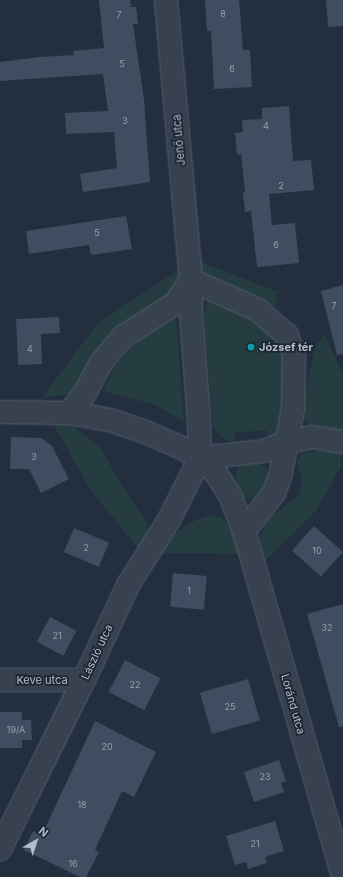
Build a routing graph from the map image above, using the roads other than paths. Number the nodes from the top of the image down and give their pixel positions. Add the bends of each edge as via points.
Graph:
1 (166, 0) edge
2 (191, 280) junction
3 (0, 412) edge
4 (69, 413) junction
5 (288, 442) junction
6 (343, 442) edge
7 (200, 458) junction
8 (244, 531) junction
9 (0, 680) edge
10 (84, 680) junction
11 (0, 849) edge
12 (343, 877) edge

1 - 2 street, Jenő utca
2 - 4 street via 176,304 124,336 101,363 86,393
2 - 5 street via 258,310 287,335 294,355 295,374
2 - 7 street
3 - 4 street
4 - 7 street via 110,420 148,433
5 - 6 street via 311,437
5 - 7 street via 264,451
5 - 8 street via 274,493
7 - 8 street via 216,472 230,495
7 - 10 street, László utca via 168,520 128,585
8 - 12 street, Loránd utca
9 - 10 street, Keve utca
10 - 11 street, László utca

